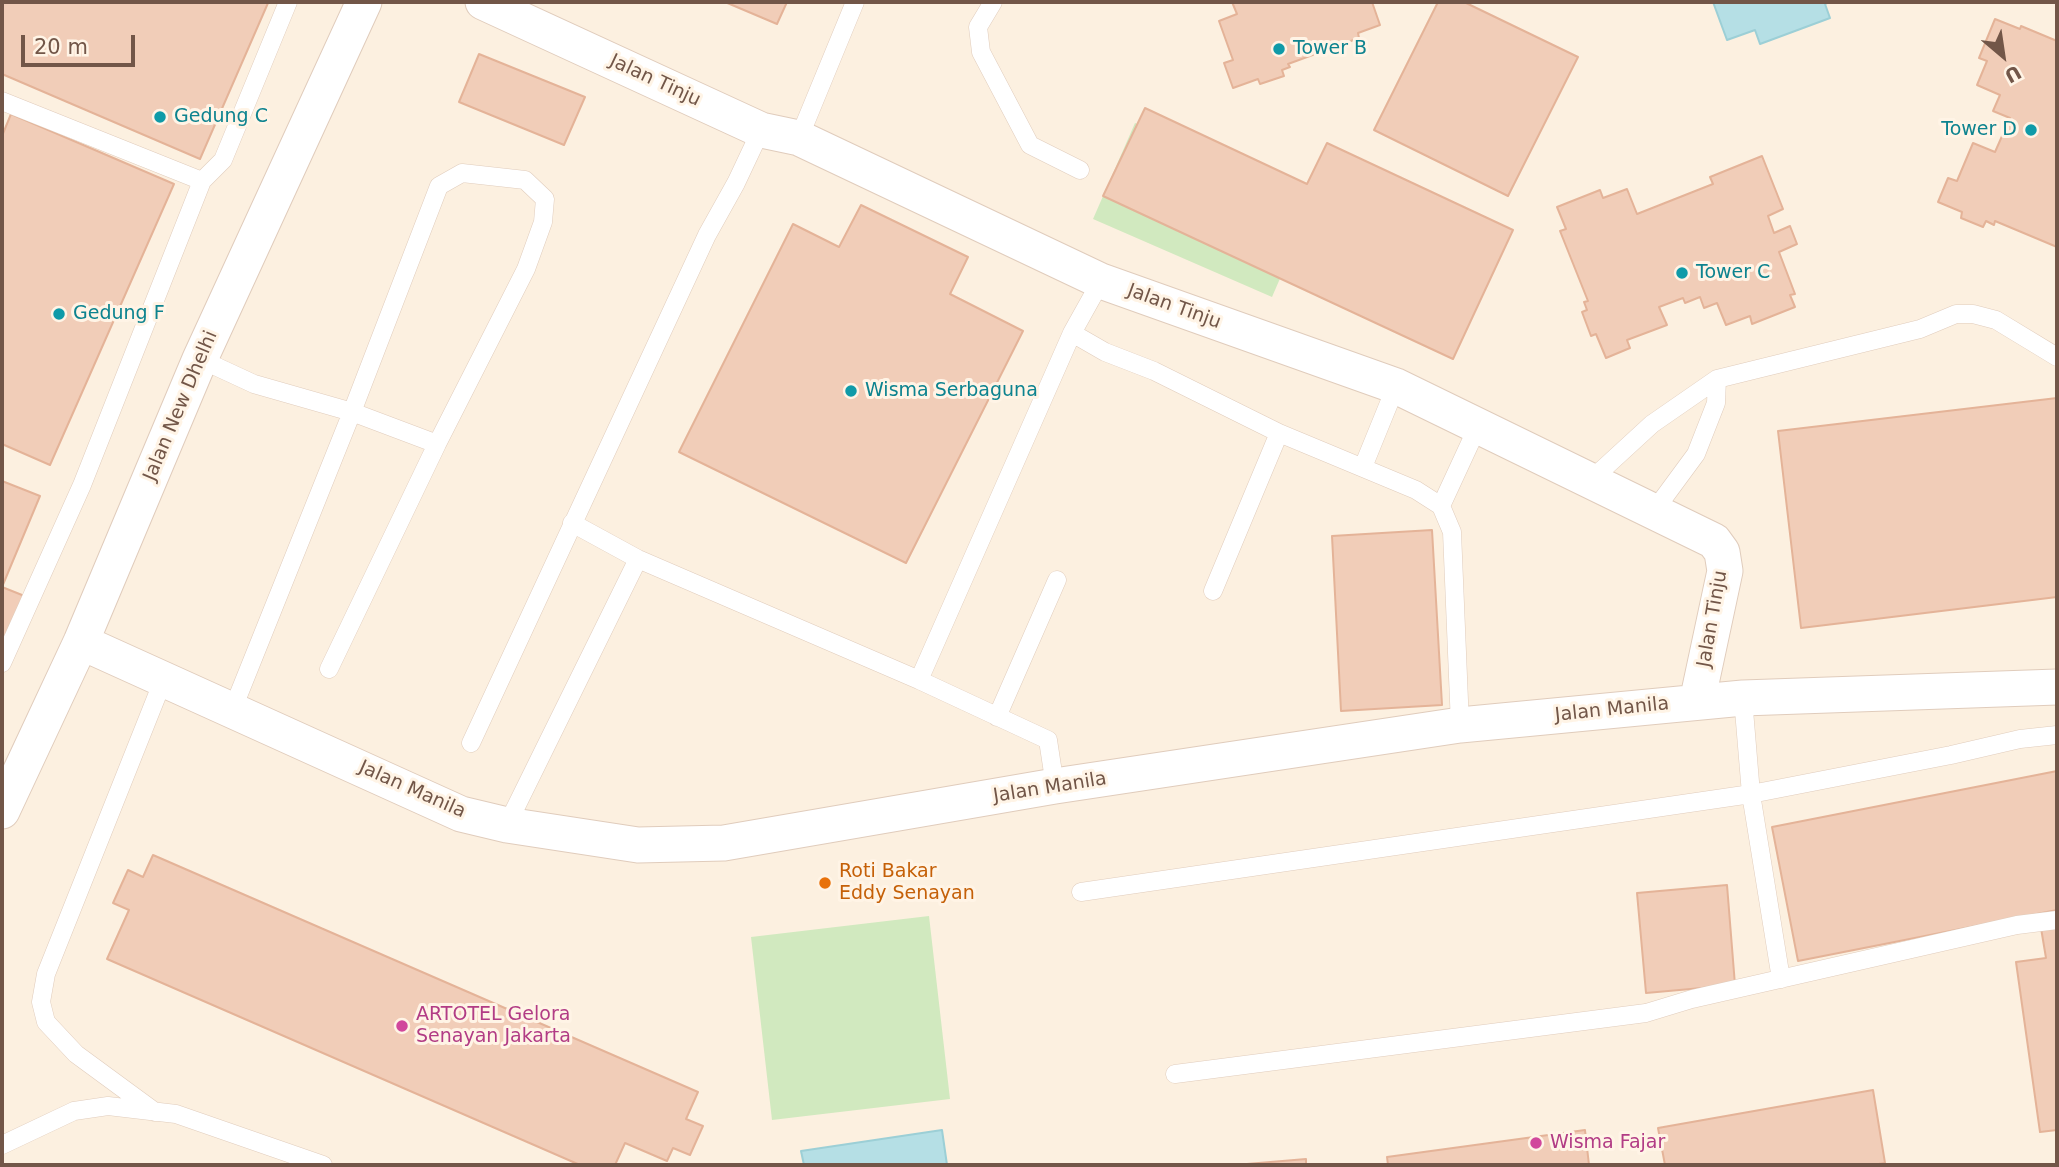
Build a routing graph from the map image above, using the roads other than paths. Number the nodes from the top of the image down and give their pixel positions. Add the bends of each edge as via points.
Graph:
1 (288, 2) edge
2 (363, 2) edge
3 (483, 2) edge
4 (855, 2) edge
5 (993, 2) edge
6 (2, 100) edge
7 (761, 130) junction
8 (799, 138) junction
9 (1080, 170) dead end
10 (202, 181) junction
11 (1101, 281) junction
12 (1072, 333) junction
13 (2057, 357) edge
14 (200, 359) junction
15 (1717, 379) junction
16 (1396, 386) junction
17 (352, 412) junction
18 (1478, 426) junction
19 (1279, 433) junction
20 (437, 444) junction
21 (1363, 467) junction
22 (1591, 481) junction
23 (1441, 506) junction
24 (1654, 511) junction
25 (572, 523) junction
26 (638, 559) junction
27 (1057, 580) dead end
28 (1213, 591) dead end
29 (82, 642) junction
30 (2, 663) edge
31 (329, 669) dead end
32 (164, 678) junction
33 (919, 680) junction
34 (2057, 687) edge
35 (1743, 698) junction
36 (1697, 702) junction
37 (232, 711) junction
38 (997, 717) junction
39 (1460, 725) junction
40 (2057, 735) edge
41 (471, 743) dead end
42 (1055, 786) junction
43 (1751, 794) junction
44 (2, 811) edge
45 (507, 825) junction
46 (1081, 892) dead end
47 (2057, 920) edge
48 (1782, 979) junction
49 (1175, 1074) dead end
50 (155, 1112) junction
51 (2, 1145) edge
52 (323, 1165) edge

1 - 10 lane via 223,160
2 - 14 street, Jalan New Dhelhi
3 - 7 street, Jalan Tinju
4 - 8 lane
5 - 9 lane via 978,27 982,52 1030,145
6 - 10 lane
7 - 8 street, Jalan Tinju
7 - 25 lane
8 - 11 street, Jalan Tinju
10 - 30 lane via 82,485
11 - 12 lane
11 - 16 street, Jalan Tinju
12 - 19 lane
12 - 33 lane
13 - 15 lane via 1996,320 1956,314 1920,329
14 - 17 lane via 254,384
14 - 29 street, Jalan New Dhelhi
15 - 22 lane via 1652,424
15 - 24 lane via 1716,403 1696,454
16 - 18 street, Jalan Tinju
16 - 21 lane
17 - 20 lane
17 - 20 lane via 439,186 462,173 525,180 545,199 543,222 526,270
17 - 37 lane
18 - 22 street, Jalan Tinju
18 - 23 lane
19 - 21 lane
19 - 28 lane
20 - 31 lane
21 - 23 lane
22 - 24 street, Jalan Tinju
23 - 39 lane via 1452,532
24 - 36 street, Jalan Tinju via 1714,541 1722,552 1725,571
25 - 26 lane
25 - 41 lane
26 - 33 lane
26 - 45 lane
27 - 38 lane
29 - 32 street, Jalan Manila
29 - 44 street, Jalan New Dhelhi
32 - 37 street, Jalan Manila
32 - 50 lane via 46,974 41,1002 46,1021 76,1055
33 - 38 lane
34 - 35 street, Jalan Manila
35 - 36 street, Jalan Manila
35 - 43 lane
36 - 39 street, Jalan Manila
37 - 45 street, Jalan Manila via 461,814
38 - 42 lane via 1048,740
39 - 42 street, Jalan Manila
40 - 43 lane
42 - 45 street, Jalan Manila via 724,843 638,845
43 - 46 lane
43 - 48 lane
47 - 48 lane via 2017,925
48 - 49 lane via 1646,1013
50 - 51 lane via 108,1106 74,1111
50 - 52 lane via 176,1114

